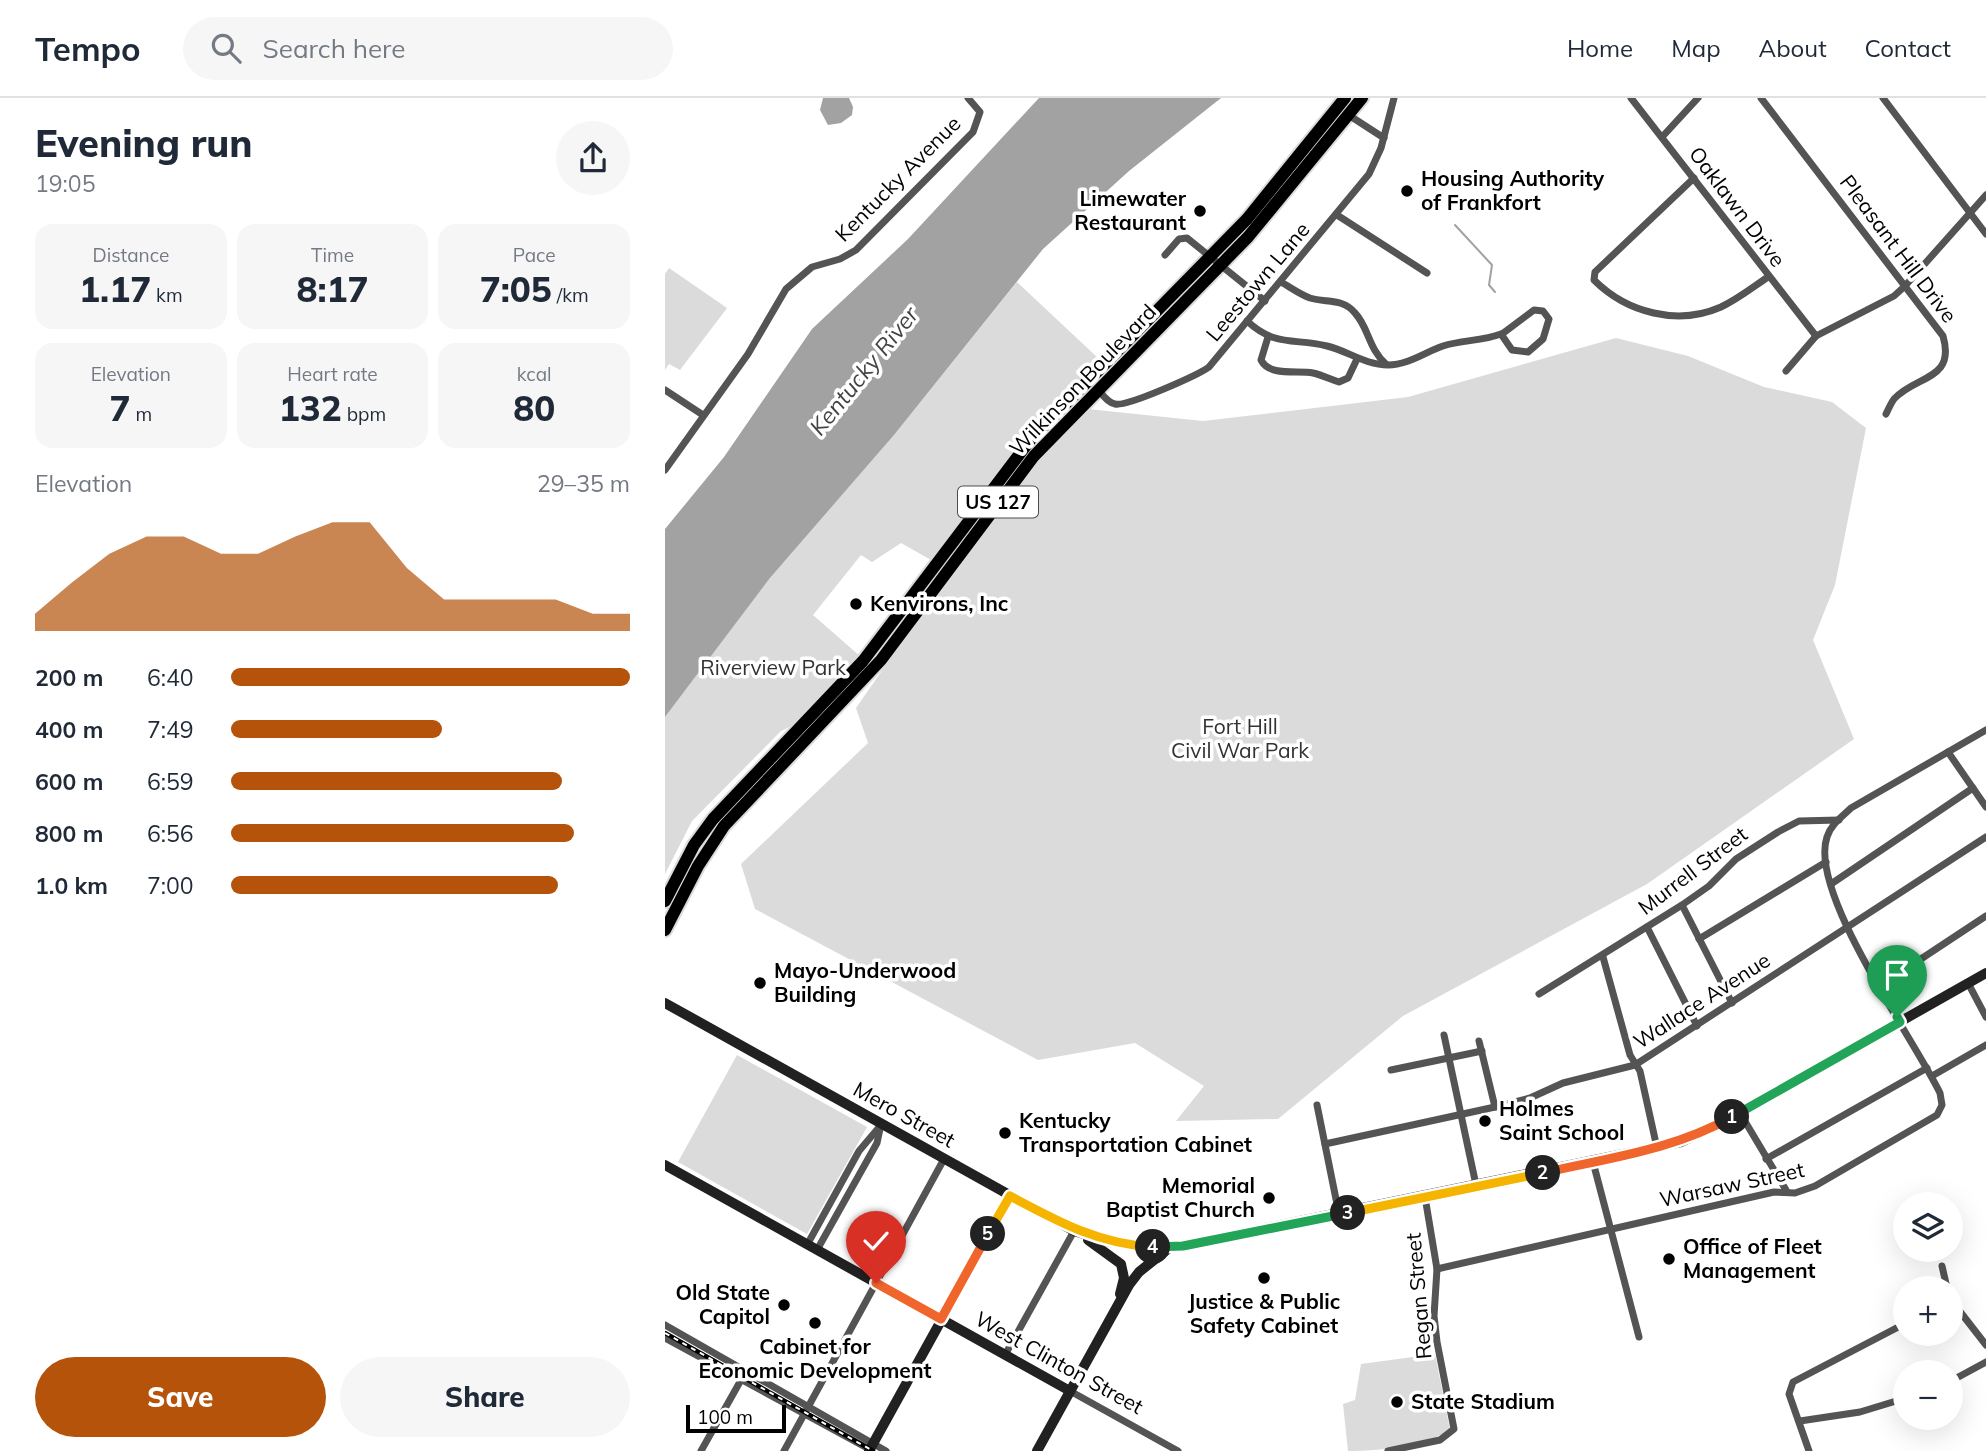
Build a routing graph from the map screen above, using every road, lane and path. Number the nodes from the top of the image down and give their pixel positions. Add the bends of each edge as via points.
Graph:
1 (968, 98) edge
2 (1362, 98) edge
3 (1394, 98) edge
4 (1631, 98) edge
5 (1698, 98) edge
6 (1761, 98) edge
7 (1883, 98) edge
8 (1344, 107) edge
9 (1663, 136) junction
10 (1384, 138) junction
11 (1693, 178) junction
12 (1986, 195) edge
13 (1971, 213) junction
14 (1337, 215) junction
15 (1986, 234) edge
16 (1165, 255) dead end
17 (1211, 257) junction
18 (1222, 265) junction
19 (1427, 273) dead end
20 (1768, 277) junction
21 (1281, 282) junction
22 (1905, 286) junction
23 (1265, 301) junction
24 (1247, 321) junction
25 (1501, 334) junction
26 (1816, 336) junction
27 (1268, 337) junction
28 (1376, 354) junction
29 (1357, 359) junction
30 (1369, 362) junction
31 (1387, 365) junction
32 (1786, 371) dead end
33 (1089, 379) junction
34 (1097, 389) junction
35 (665, 390) edge
36 (1886, 414) dead end
37 (703, 415) junction
38 (665, 470) edge
39 (1986, 730) edge
40 (1948, 752) junction
41 (1973, 788) junction
42 (1986, 807) edge
43 (1839, 820) junction
44 (1986, 837) edge
45 (1826, 862) junction
46 (1831, 884) junction
47 (665, 901) edge
48 (1682, 905) junction
49 (1986, 916) edge
50 (1848, 926) junction
51 (1647, 927) junction
52 (665, 930) edge
53 (1699, 939) junction
54 (1603, 957) junction
55 (1986, 972) edge
56 (1968, 983) junction
57 (1880, 986) junction
58 (1539, 994) dead end
59 (665, 1003) edge
60 (1732, 1003) junction
61 (1986, 1017) edge
62 (1900, 1022) junction
63 (1696, 1026) junction
64 (1444, 1035) dead end
65 (1479, 1041) dead end
66 (1986, 1045) edge
67 (1482, 1051) junction
68 (1449, 1058) junction
69 (1635, 1065) junction
70 (1927, 1068) junction
71 (1391, 1070) dead end
72 (1932, 1076) junction
73 (1317, 1105) dead end
74 (1495, 1107) junction
75 (1740, 1113) junction
76 (1461, 1115) junction
77 (881, 1124) junction
78 (1325, 1144) junction
79 (1657, 1148) junction
80 (944, 1159) junction
81 (1766, 1159) junction
82 (1593, 1162) junction
83 (665, 1164) edge
84 (1476, 1186) junction
85 (1786, 1190) junction
86 (1010, 1196) junction
87 (1425, 1197) junction
88 (1339, 1214) junction
89 (1610, 1230) junction
90 (1075, 1231) junction
91 (812, 1248) junction
92 (1169, 1248) junction
93 (1942, 1266) dead end
94 (1437, 1269) junction
95 (1944, 1276) edge
96 (876, 1283) junction
97 (1117, 1305) junction
98 (1963, 1315) edge
99 (941, 1319) junction
100 (665, 1325) edge
101 (1893, 1330) edge
102 (683, 1335) junction
103 (1639, 1337) dead end
104 (665, 1338) edge
105 (678, 1345) junction
106 (1986, 1345) edge
107 (1005, 1355) junction
108 (1986, 1362) edge
109 (1963, 1374) edge
110 (741, 1380) junction
111 (1070, 1391) junction
112 (1893, 1402) edge
113 (808, 1407) junction
114 (804, 1415) junction
115 (1800, 1421) junction
116 (872, 1448) edge
117 (701, 1451) edge
118 (783, 1451) edge
119 (886, 1451) edge
120 (1037, 1451) edge
121 (1178, 1451) edge
122 (1388, 1451) edge
123 (1809, 1451) edge

1 - 37 street, Kentucky Avenue via 980,111 973,132 856,250 812,267 786,289 760,336
2 - 8 highway, Wilkinson Boulevard / US 127
3 - 10 street, Leestown Lane
4 - 9 street, Oaklawn Drive
5 - 9 street
6 - 22 street, Pleasant Hill Drive
7 - 13 street
8 - 10 street
8 - 17 highway, Wilkinson Boulevard / US 127
8 - 18 highway, Wilkinson Boulevard / US 127 via 1292,187
9 - 11 street, Oaklawn Drive
10 - 14 street, Leestown Lane via 1369,174
11 - 20 street, Oaklawn Drive
11 - 20 street via 1595,272 1594,280 1639,309 1676,316 1720,307
12 - 13 street
13 - 15 street
13 - 22 street
14 - 19 street
14 - 21 street, Leestown Lane
16 - 17 street via 1184,237
17 - 18 street
17 - 33 highway, Wilkinson Boulevard / US 127
18 - 23 street
18 - 34 highway, Wilkinson Boulevard / US 127
20 - 26 street, Oaklawn Drive
21 - 23 street, Leestown Lane
21 - 28 street via 1309,297 1341,303 1352,310
22 - 26 street
22 - 36 street, Pleasant Hill Drive via 1943,336 1947,358 1930,376 1894,399
23 - 24 street, Leestown Lane
24 - 27 street
24 - 34 street, Leestown Lane via 1209,366 1191,377 1121,404 1107,400
25 - 25 street via 1532,311 1543,312 1549,319 1548,330 1525,353 1514,351
25 - 31 street
26 - 32 street
27 - 29 street via 1327,346
27 - 29 street via 1261,360 1269,368 1312,373 1339,382 1350,376
28 - 30 street
28 - 31 street
29 - 30 street
30 - 31 street
33 - 34 street, Leestown Lane
33 - 47 highway, Wilkinson Boulevard / US 127 via 1013,460 857,668 713,819 686,858
34 - 52 highway, Wilkinson Boulevard / US 127 via 1021,471 875,667 725,826
35 - 37 street
37 - 38 street, Kentucky Avenue
39 - 40 street
40 - 41 street
40 - 43 street via 1851,808
41 - 42 street
41 - 46 street
43 - 45 street via 1826,838
43 - 48 street, Murrell Street via 1792,824 1736,859
44 - 50 street, Wallace Avenue
45 - 46 street, Warsaw Street
45 - 53 street
46 - 50 street, Warsaw Street
48 - 51 street, Murrell Street
48 - 53 street
49 - 57 street
50 - 57 street, Warsaw Street
50 - 60 street, Wallace Avenue
51 - 54 street, Murrell Street
51 - 63 street
53 - 60 street
54 - 58 street, Murrell Street
54 - 69 street
55 - 56 main road
56 - 61 street
56 - 62 main road
57 - 62 street, Warsaw Street
59 - 77 main road, Mero Street
60 - 63 street, Wallace Avenue
62 - 70 street, Warsaw Street
62 - 75 main road
63 - 69 street, Wallace Avenue
64 - 68 street
65 - 67 street
66 - 72 street
67 - 68 street
67 - 74 street
68 - 71 street
68 - 76 street
69 - 74 street, Wallace Avenue
69 - 79 street
70 - 72 street, Warsaw Street
70 - 81 street
72 - 85 street, Warsaw Street via 1942,1105 1937,1115 1815,1186 1795,1193
73 - 78 street
74 - 76 street, Wallace Avenue
75 - 79 main road via 1694,1137
75 - 81 street
76 - 78 street, Wallace Avenue
76 - 84 street
77 - 80 main road, Mero Street
77 - 91 street via 863,1145
77 - 91 street via 877,1143
78 - 88 street
79 - 82 main road
80 - 86 main road, Mero Street
80 - 96 street
81 - 85 street
82 - 84 main road
82 - 89 street
83 - 91 main road, West Clinton Street
84 - 87 main road
85 - 89 street, Warsaw Street
86 - 90 main road, Mero Street
86 - 99 main road
87 - 88 main road
87 - 94 street, Regan Street
88 - 92 main road
89 - 94 street, Warsaw Street
89 - 103 street
90 - 92 main road, Mero Street via 1130,1246
90 - 97 main road via 1121,1264 1124,1278
90 - 107 street
91 - 96 main road, West Clinton Street
92 - 97 main road via 1139,1272
93 - 95 street
94 - 122 street, Regan Street via 1434,1316 1453,1414 1451,1434
96 - 99 main road, West Clinton Street
96 - 113 street
97 - 111 main road
98 - 106 street
99 - 107 main road, West Clinton Street
99 - 116 main road
100 - 102 street
101 - 115 street via 1798,1377 1789,1394
102 - 105 street
102 - 113 street
104 - 105 street
105 - 110 street
107 - 111 main road, West Clinton Street
108 - 109 street
110 - 114 street
110 - 117 street
111 - 120 main road
111 - 121 street, West Clinton Street
112 - 115 street
113 - 114 street
113 - 116 street
114 - 116 street
114 - 118 street
115 - 123 street
116 - 119 street

